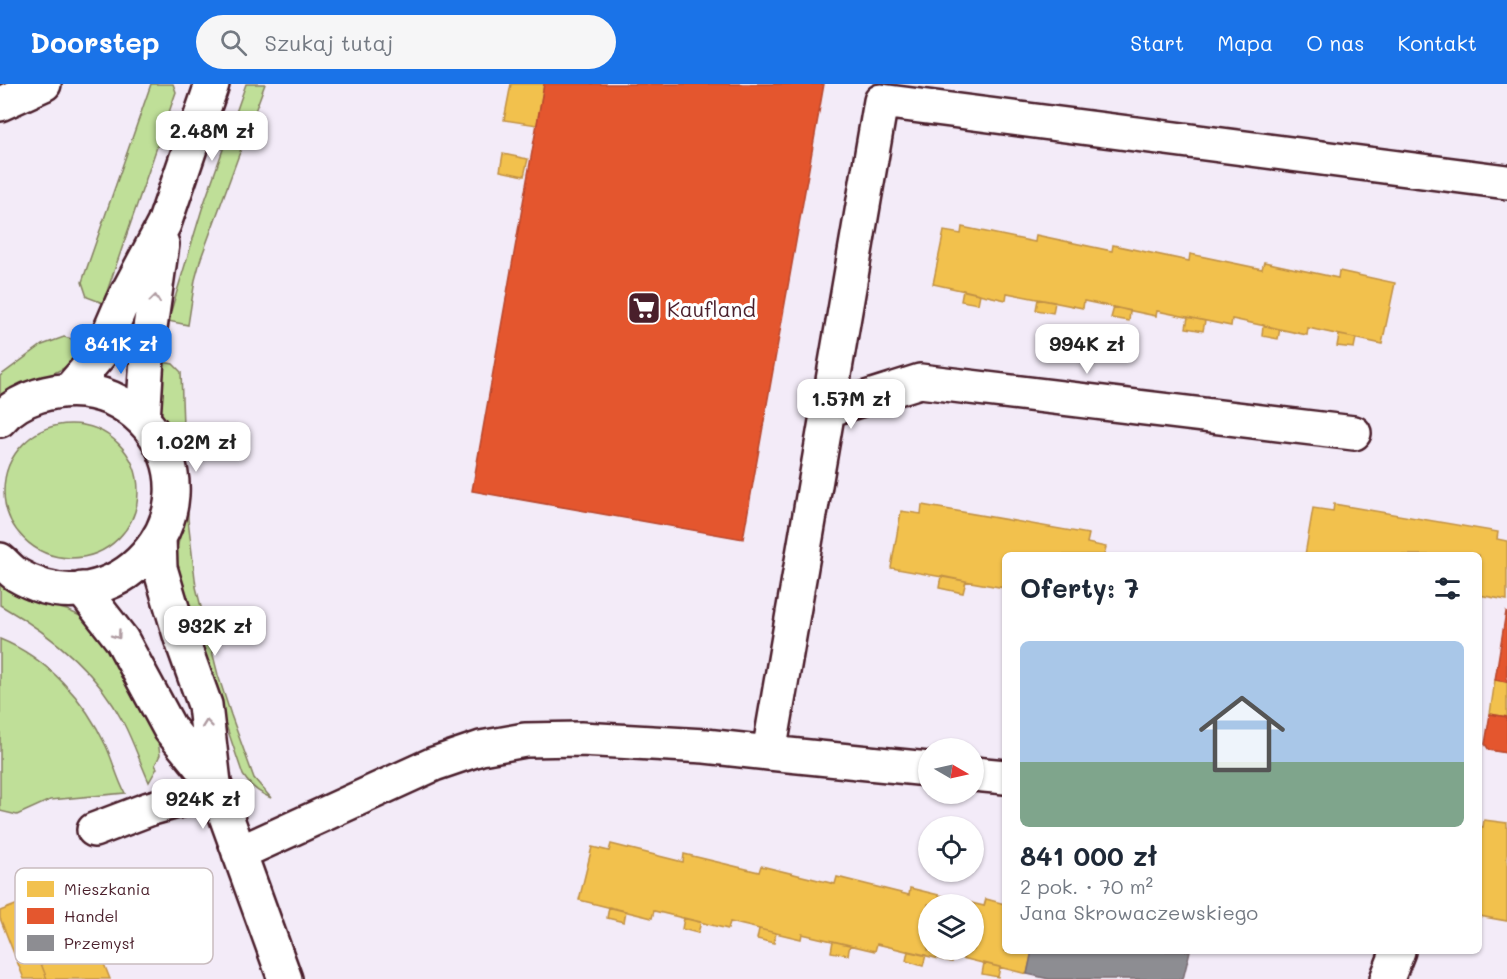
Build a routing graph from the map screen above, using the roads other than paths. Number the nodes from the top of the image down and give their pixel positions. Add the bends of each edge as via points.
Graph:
1 (44, 84) edge
2 (212, 84) edge
3 (0, 104) edge
4 (1507, 182) edge
5 (164, 224) junction
6 (70, 389) junction
7 (828, 410) junction
8 (0, 420) edge
9 (142, 420) junction
10 (1354, 434) dead end
11 (159, 537) junction
12 (0, 560) edge
13 (82, 589) junction
14 (769, 753) junction
15 (918, 768) edge
16 (984, 775) edge
17 (1002, 777) edge
18 (215, 786) junction
19 (94, 830) dead end
20 (238, 853) junction
21 (1397, 954) edge
22 (285, 979) edge
23 (1387, 979) edge

1 - 3 street
2 - 5 street
4 - 7 street via 882,101
5 - 6 street via 100,354
9 -> 5 street
6 - 8 street via 45,393 22,403
6 - 9 street via 95,392 118,401
7 - 10 street via 920,381
7 - 14 street
9 - 11 street via 166,457 171,482 170,507
11 - 13 street via 151,552 133,569 112,582
18 -> 11 street via 205,705 160,568
12 - 13 street via 16,575 39,585
13 -> 18 street via 122,640 170,729
14 - 15 street
14 - 20 street via 581,739 525,740 481,748 434,764
16 - 17 street
18 - 19 street
18 - 20 street
20 - 22 street
21 - 23 street

